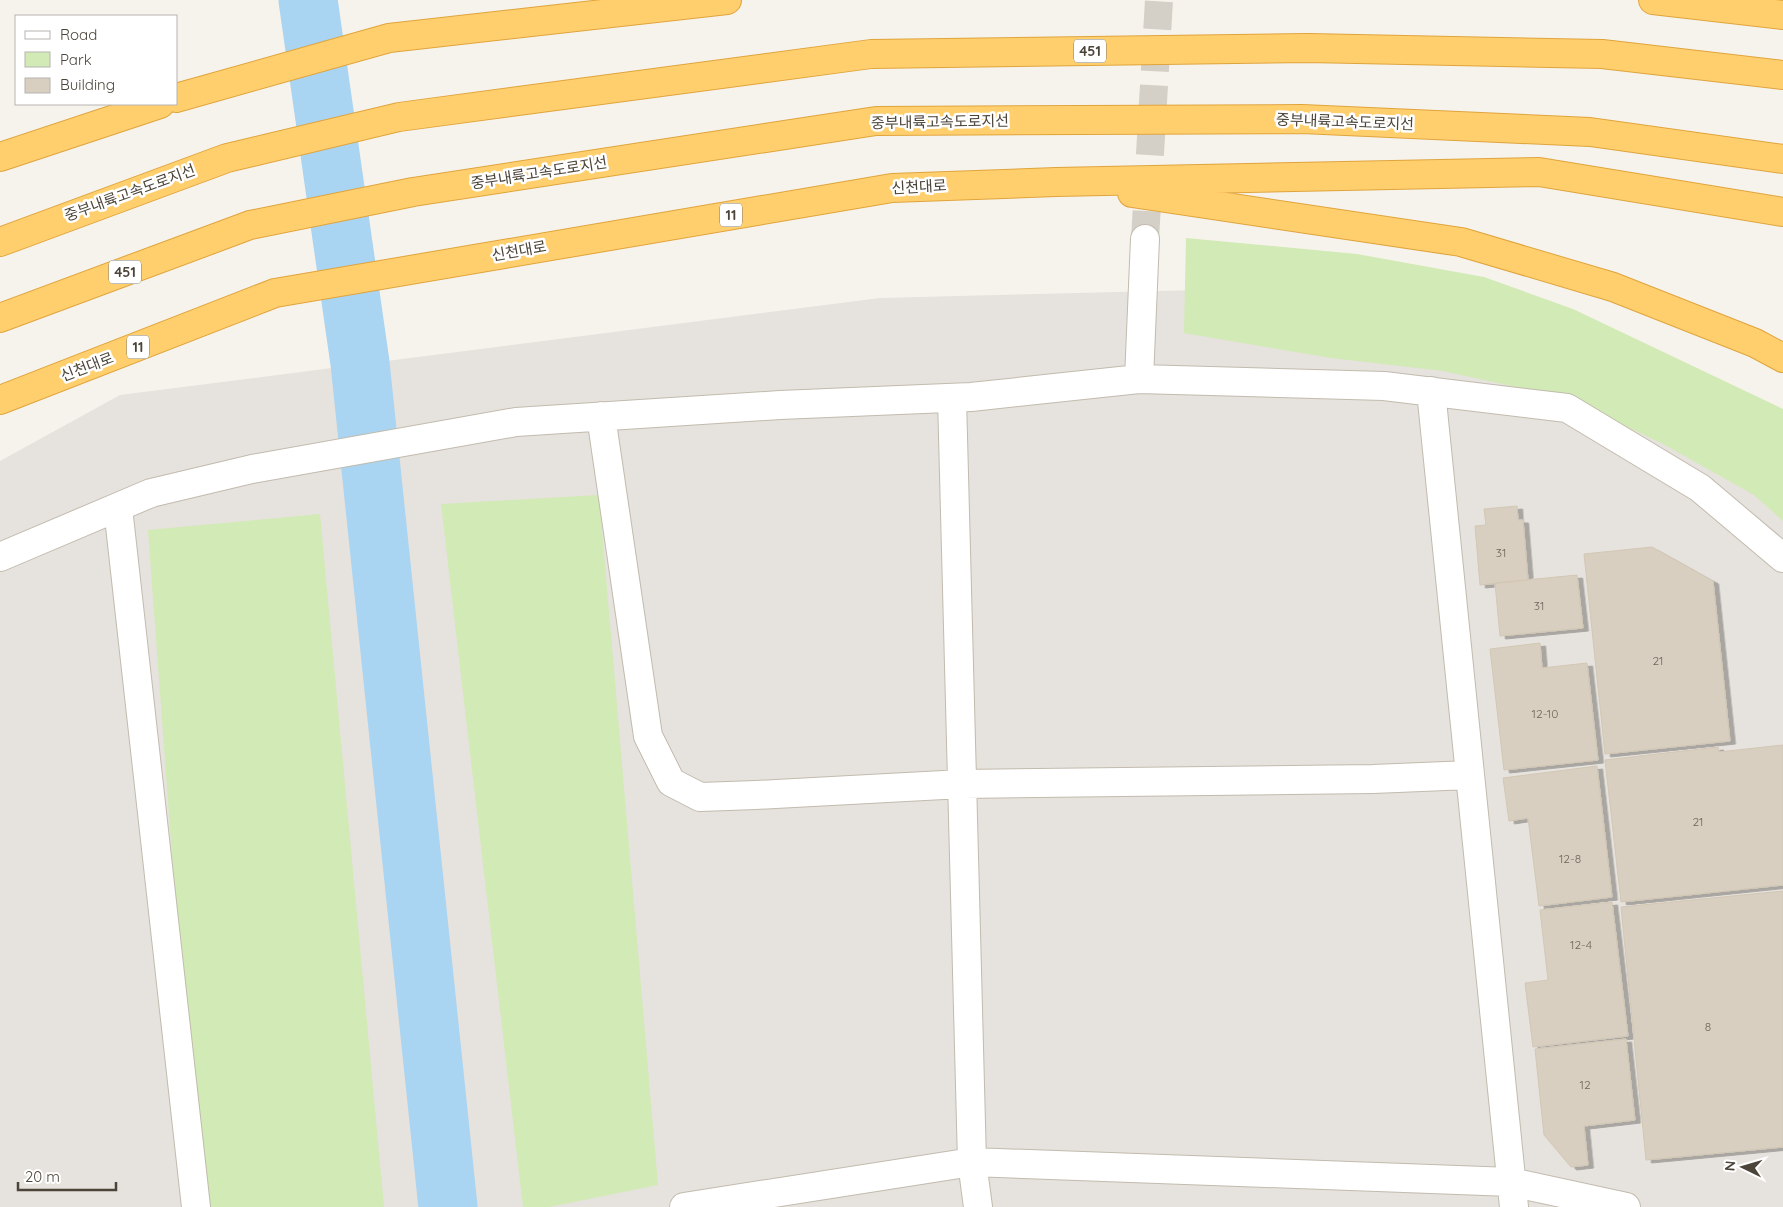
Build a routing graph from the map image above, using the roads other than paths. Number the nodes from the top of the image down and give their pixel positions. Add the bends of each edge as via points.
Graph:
1 (727, 0) edge
2 (1653, 0) edge
3 (1783, 15) edge
4 (1783, 75) edge
5 (186, 95) edge
6 (157, 105) edge
7 (0, 157) edge
8 (1783, 158) edge
9 (1056, 182) junction
10 (1783, 212) edge
11 (1145, 239) tunnel mouth
12 (0, 242) edge
13 (0, 318) edge
14 (1783, 358) edge
15 (1139, 379) junction
16 (1431, 391) junction
17 (952, 398) junction
18 (0, 400) edge
19 (601, 416) junction
20 (118, 508) junction
21 (0, 558) edge
22 (1783, 558) edge
23 (1470, 775) junction
24 (962, 784) junction
25 (972, 1162) junction
26 (1512, 1194) edge
27 (196, 1207) edge
28 (684, 1207) edge
29 (978, 1207) edge
30 (1626, 1207) edge

1 - 5 highway via 389,38
2 - 3 highway
4 - 12 highway, 중부내륙고속도로지선 / 451 via 1592,54 1308,48 871,54 399,117 227,158
6 - 7 highway
8 - 13 highway, 중부내륙고속도로지선 / 451 via 1590,132 1302,119 876,121 413,192 250,225
9 - 10 highway via 1539,172
9 - 14 highway via 1461,242 1613,287 1755,342
9 - 18 highway, 신천대로 / 11 via 892,188 275,294
11 - 15 street
15 - 16 street via 1384,386
15 - 17 street
16 - 22 street via 1567,408 1700,488
16 - 23 street
17 - 19 street
17 - 24 street
19 - 20 street via 516,422 252,469 151,493
19 - 24 street via 648,736 671,782 700,796
20 - 21 street
20 - 27 street
23 - 24 street
23 - 26 street
24 - 25 street
25 - 26 street
25 - 28 street
25 - 29 street
26 - 30 street

